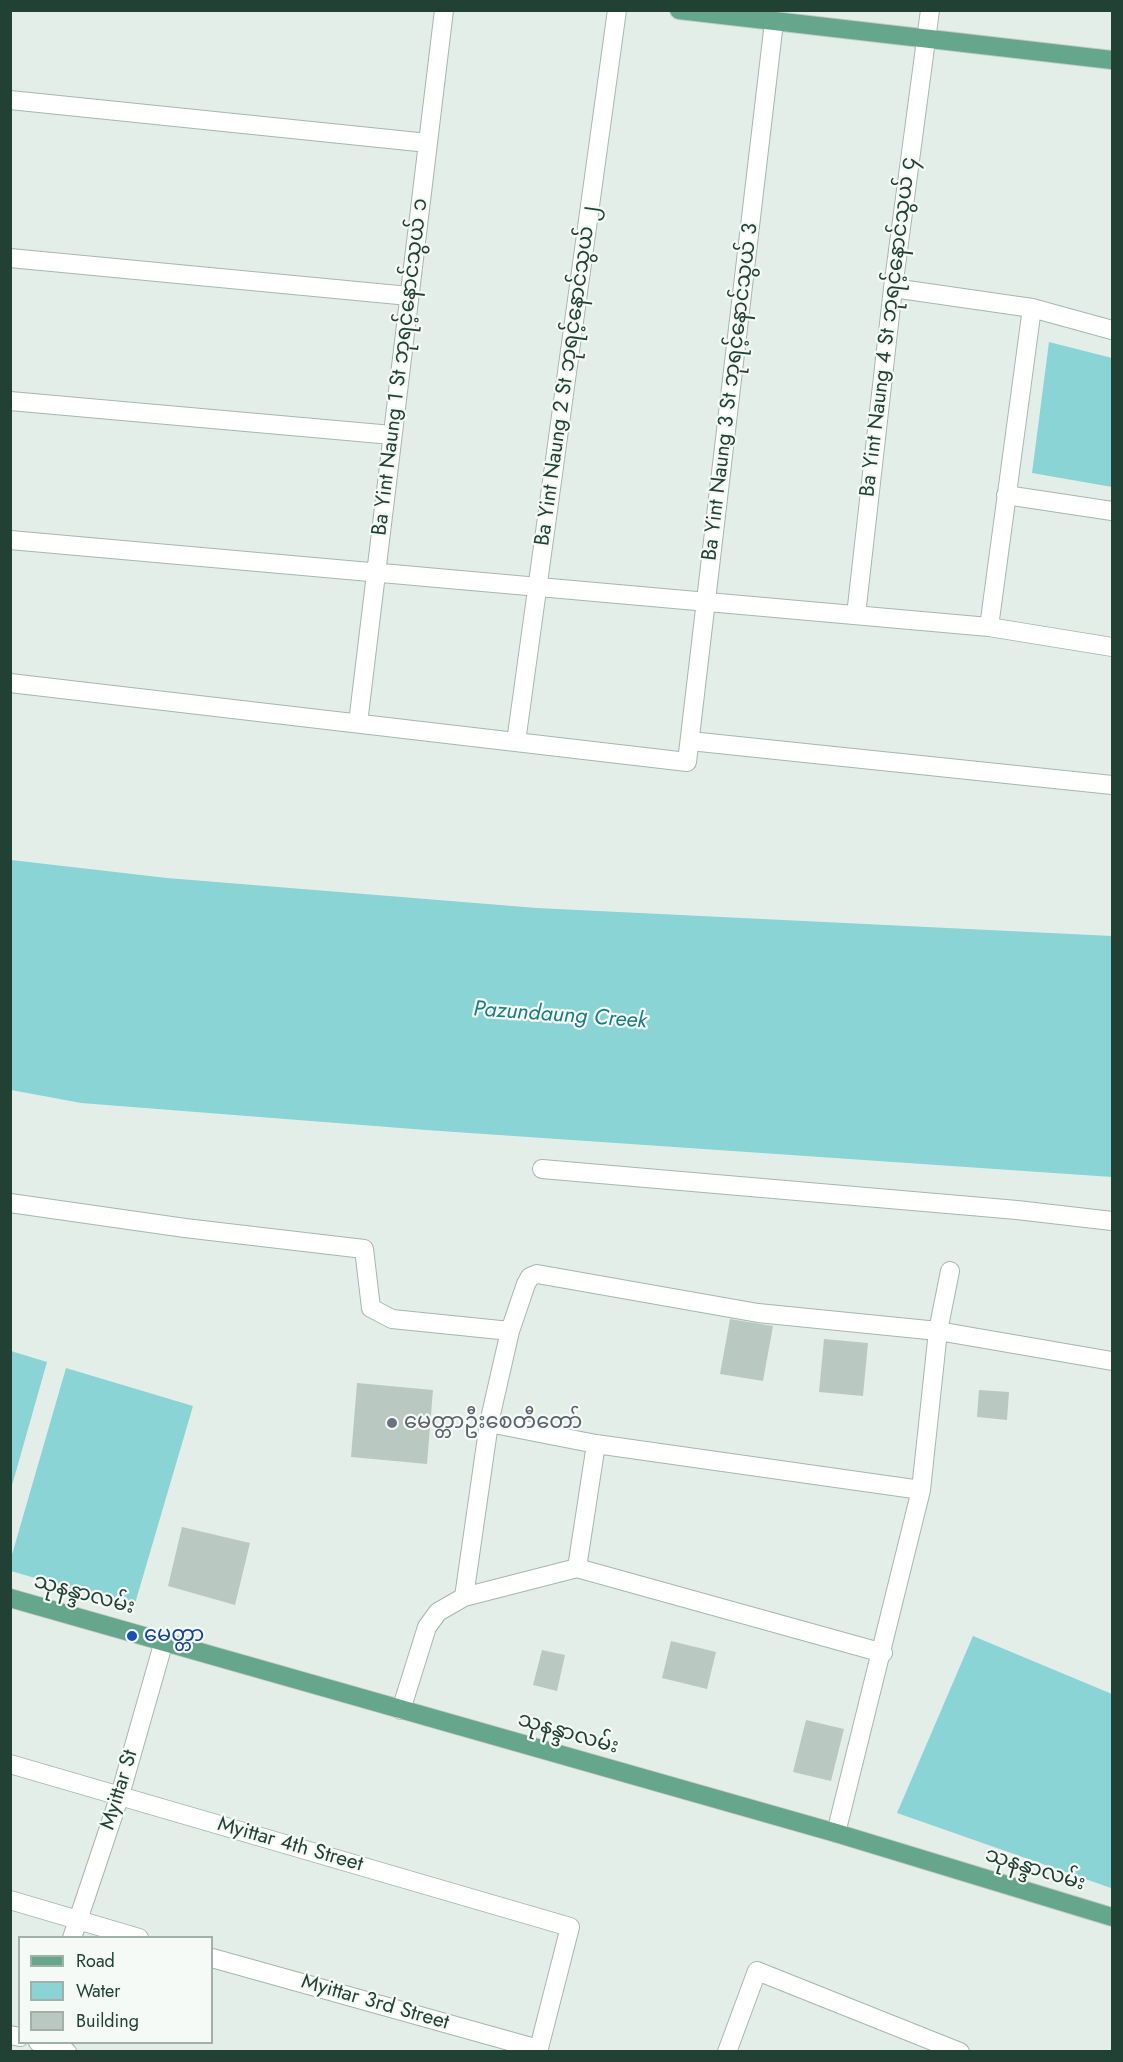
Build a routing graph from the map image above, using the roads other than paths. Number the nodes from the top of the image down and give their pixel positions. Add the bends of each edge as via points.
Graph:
1 (444, 10) edge
2 (617, 10) edge
3 (679, 10) edge
4 (930, 10) edge
5 (774, 22) junction
6 (924, 39) junction
7 (1113, 60) edge
8 (10, 99) edge
9 (428, 142) junction
10 (10, 258) edge
11 (892, 288) junction
12 (409, 297) junction
13 (1032, 308) junction
14 (1113, 330) edge
15 (10, 401) edge
16 (393, 435) junction
17 (1006, 495) junction
18 (1113, 512) edge
19 (10, 540) edge
20 (376, 570) junction
21 (537, 589) junction
22 (706, 603) junction
23 (856, 615) junction
24 (989, 627) junction
25 (1113, 647) edge
26 (10, 683) edge
27 (358, 723) junction
28 (690, 741) junction
29 (516, 742) junction
30 (1113, 785) edge
31 (542, 1169) dead end
32 (10, 1203) edge
33 (1113, 1221) edge
34 (950, 1271) dead end
35 (510, 1331) junction
36 (938, 1331) junction
37 (1113, 1361) edge
38 (489, 1423) junction
39 (596, 1444) junction
40 (921, 1490) junction
41 (577, 1568) junction
42 (464, 1597) junction
43 (10, 1598) edge
44 (164, 1641) junction
45 (883, 1653) junction
46 (401, 1710) junction
47 (10, 1764) edge
48 (120, 1795) junction
49 (836, 1833) junction
50 (10, 1900) edge
51 (1113, 1917) edge
52 (75, 1929) edge
53 (125, 1936) edge
54 (213, 1958) edge
55 (40, 2044) edge
56 (538, 2050) edge
57 (67, 2052) edge
58 (727, 2052) edge
59 (960, 2052) edge

1 - 9 street, Ba Yint Naung 1 St ဘုရင့်နောင်သွယ် ၁
2 - 21 street, Ba Yint Naung 2 St ဘုရင့်နောင်သွယ် ၂
3 - 5 main road
4 - 6 street, Ba Yint Naung 4 St ဘုရင့်နောင်သွယ် ၄
5 - 6 main road
5 - 22 street, Ba Yint Naung 3 St ဘုရင့်နောင်သွယ် 3
6 - 7 main road
6 - 11 street, Ba Yint Naung 4 St ဘုရင့်နောင်သွယ် ၄
8 - 9 street
9 - 12 street, Ba Yint Naung 1 St ဘုရင့်နောင်သွယ် ၁
10 - 12 street
11 - 13 street
11 - 23 street, Ba Yint Naung 4 St ဘုရင့်နောင်သွယ် ၄
12 - 16 street, Ba Yint Naung 1 St ဘုရင့်နောင်သွယ် ၁
13 - 14 street
13 - 17 street
15 - 16 street
16 - 20 street, Ba Yint Naung 1 St ဘုရင့်နောင်သွယ် ၁
17 - 18 street
17 - 24 street
19 - 20 street
20 - 21 street
20 - 27 street, Ba Yint Naung 1 St ဘုရင့်နောင်သွယ် ၁
21 - 22 street
21 - 29 street, Ba Yint Naung 2 St ဘုရင့်နောင်သွယ် ၂
22 - 23 street
22 - 28 street, Ba Yint Naung 3 St ဘုရင့်နောင်သွယ် 3
23 - 24 street
24 - 25 street
26 - 27 street
27 - 29 street
28 - 29 street, Ba Yint Naung 3 St ဘုရင့်နောင်သွယ် 3 via 687,762
28 - 30 street
31 - 33 street
32 - 35 street via 364,1249 371,1308 392,1318
34 - 36 street
35 - 36 street via 526,1284 537,1274 758,1313
35 - 38 street
36 - 37 street
36 - 40 street
38 - 39 street
38 - 42 street
39 - 40 street
39 - 41 street
40 - 45 street
41 - 42 street
41 - 45 street
42 - 46 street via 431,1619
43 - 44 main road, သုနန္ဒာလမ်း
44 - 46 main road, သုနန္ဒာလမ်း
44 - 48 street, Myittar St
45 - 49 street
46 - 49 main road, သုနန္ဒာလမ်း
47 - 48 street, Myittar 4th Street
48 - 52 street, Myittar St
48 - 56 street, Myittar 4th Street via 570,1927
49 - 51 main road, သုနန္ဒာလမ်း
50 - 52 street
52 - 53 street
54 - 56 street, Myittar 3rd Street
55 - 57 street
58 - 59 street via 757,1971

